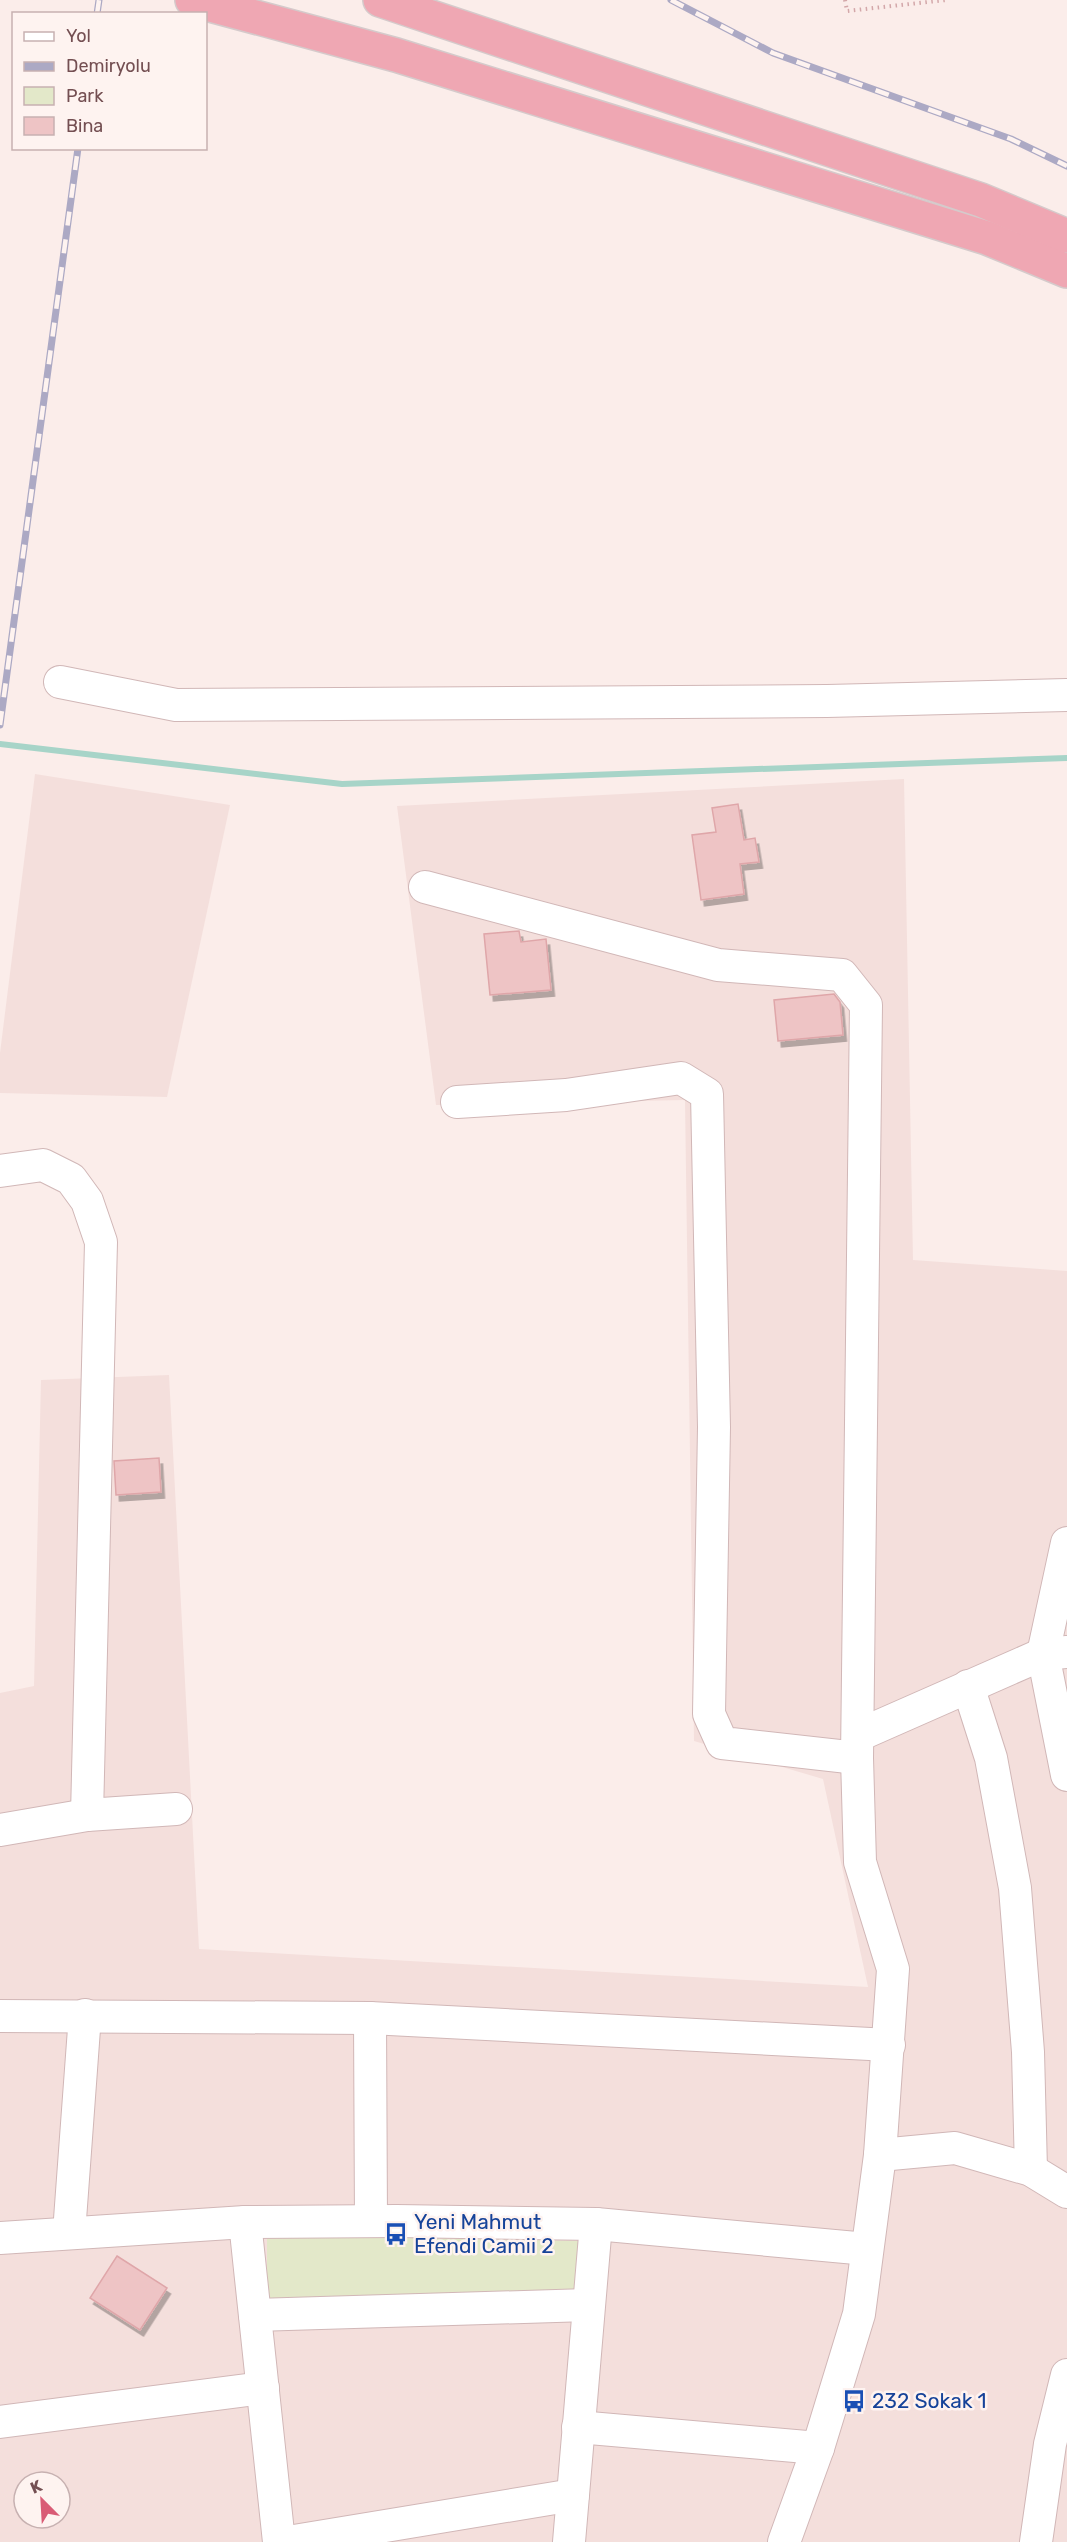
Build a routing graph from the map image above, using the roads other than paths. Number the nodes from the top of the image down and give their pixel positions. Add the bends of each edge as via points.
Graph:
1 (192, 0) edge
2 (380, 0) edge
3 (1067, 236) edge
4 (1067, 271) edge
5 (60, 682) dead end
6 (1067, 695) edge
7 (425, 887) dead end
8 (457, 1102) dead end
9 (0, 1171) edge
10 (1067, 1543) edge
11 (1055, 1653) edge
12 (968, 1686) junction
13 (858, 1747) junction
14 (1067, 1775) edge
15 (176, 1809) dead end
16 (87, 1815) junction
17 (0, 1830) edge
18 (85, 2015) junction
19 (0, 2016) edge
20 (370, 2018) junction
21 (889, 2045) junction
22 (880, 2155) junction
23 (1031, 2170) junction
24 (1067, 2192) edge
25 (371, 2221) junction
26 (245, 2222) junction
27 (596, 2224) junction
28 (69, 2233) junction
29 (0, 2238) edge
30 (867, 2249) junction
31 (588, 2305) junction
32 (255, 2315) junction
33 (1067, 2375) edge
34 (263, 2388) junction
35 (0, 2422) edge
36 (578, 2427) junction
37 (1058, 2446) edge
38 (818, 2448) junction
39 (573, 2495) junction
40 (279, 2542) edge
41 (288, 2542) edge
42 (570, 2542) edge
43 (784, 2542) edge
44 (1036, 2542) edge

1 - 4 highway via 396,56 976,235
2 - 3 highway via 970,196
5 - 6 street via 176,705 827,701
7 - 13 street via 718,964 842,975 866,1005
8 - 13 street via 566,1095 681,1078 707,1094 714,1427 709,1714 722,1743
9 - 16 street via 44,1165 71,1179 87,1201 101,1242
10 - 11 street
11 - 12 street
11 - 14 street
12 - 13 street
12 - 23 street via 991,1758 1015,1888 1028,2052
13 - 21 street via 860,1862 893,1969
15 - 16 street
16 - 17 street
18 - 19 street
18 - 20 street
18 - 28 street
20 - 21 street
20 - 25 street
21 - 22 street
22 - 23 street via 955,2148
22 - 30 street
23 - 24 street
25 - 26 street
25 - 27 street
26 - 28 street
26 - 32 street
27 - 30 street
27 - 31 street
28 - 29 street
30 - 38 street via 859,2314
31 - 32 street
31 - 36 street
32 - 34 street
33 - 37 street
34 - 35 street
34 - 40 street
36 - 38 street
36 - 39 street
37 - 44 street
38 - 43 street
39 - 41 street
39 - 42 street

